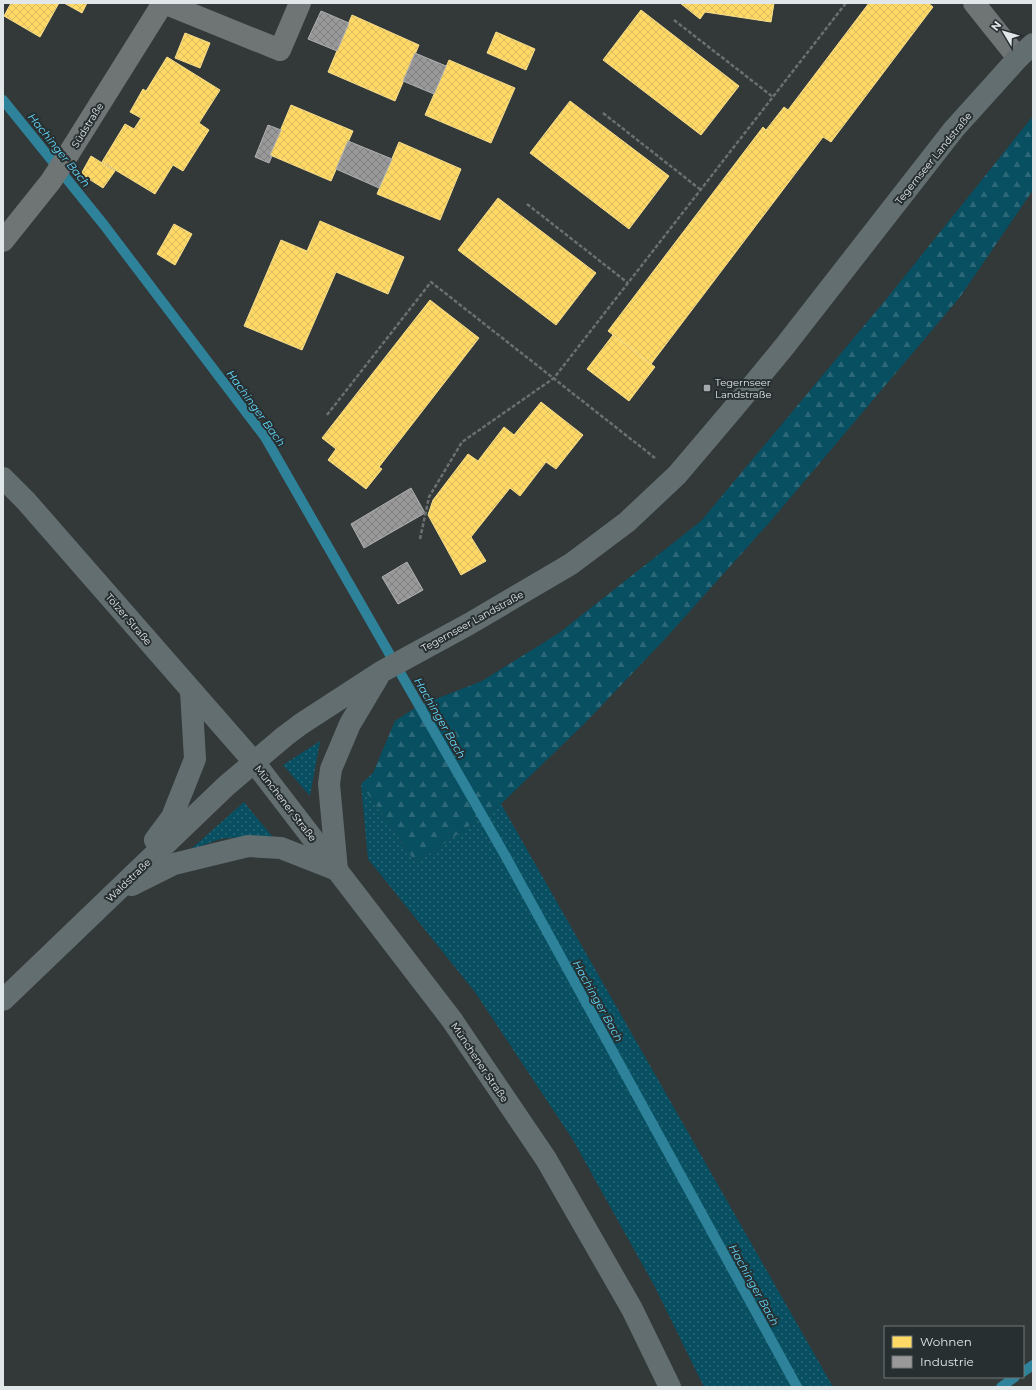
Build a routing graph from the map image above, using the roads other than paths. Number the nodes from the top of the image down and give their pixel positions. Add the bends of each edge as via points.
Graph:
1 (164, 3) edge
2 (300, 3) edge
3 (974, 3) edge
4 (1025, 51) edge
5 (3, 241) edge
6 (3, 478) edge
7 (381, 672) junction
8 (191, 691) junction
9 (254, 762) junction
10 (337, 870) junction
11 (114, 894) junction
12 (3, 1000) edge
13 (670, 1387) edge

1 - 2 street, Südstraße via 280,50
1 - 5 street, Südstraße via 66,158
3 - 4 street
4 - 7 main road, Tegernseer Landstraße via 954,129 784,347 677,475 627,522 571,564
6 - 8 main road, Tölzer Straße via 26,501
7 - 9 main road, Tegernseer Landstraße via 301,724
7 - 10 main road via 350,724 331,769
8 - 9 main road, Tölzer Straße
8 - 11 main road via 195,759 172,817
9 - 10 main road, Münchener Straße
9 - 11 main road, Waldstraße
10 - 11 main road via 281,848 248,846 174,864
10 - 13 main road, Münchener Straße via 452,1020 546,1159 632,1309
11 - 12 main road, Waldstraße

